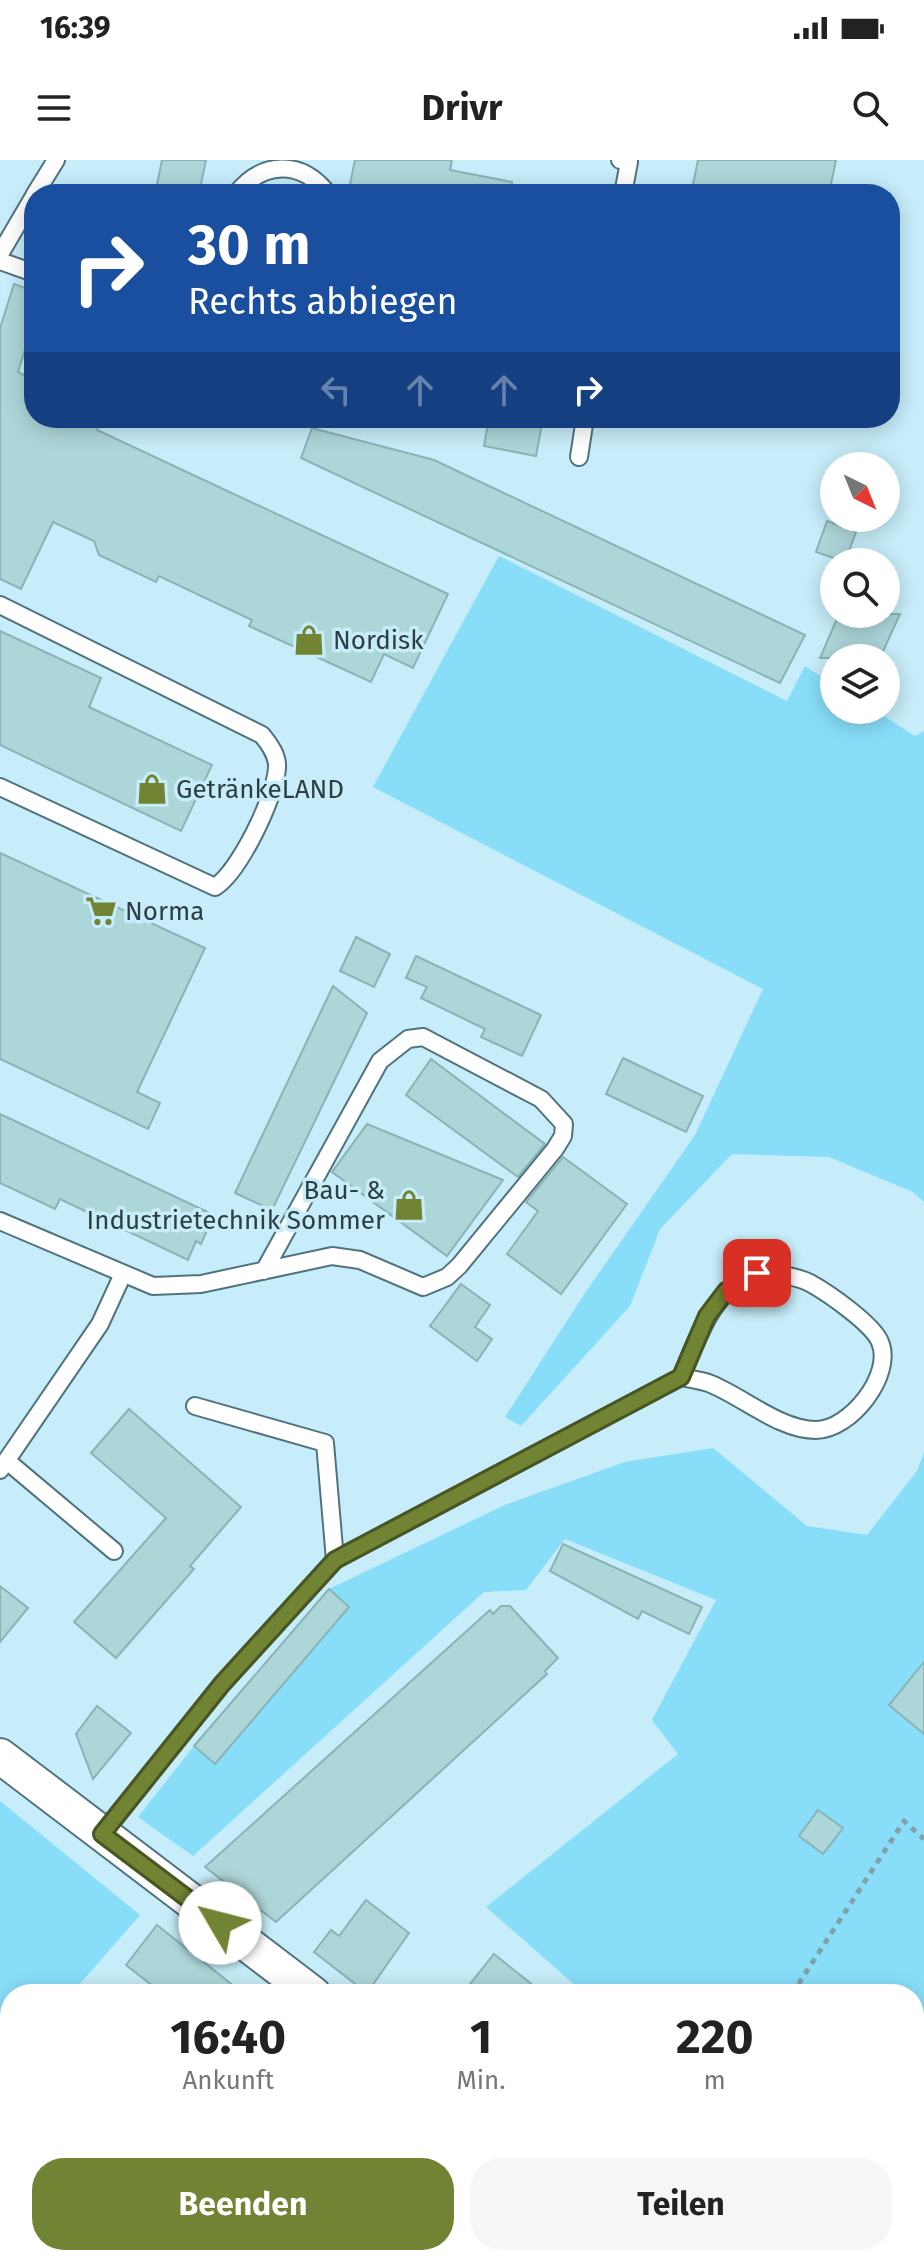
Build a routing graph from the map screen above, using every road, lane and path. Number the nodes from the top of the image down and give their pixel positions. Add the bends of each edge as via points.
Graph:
1 (56, 160) edge
2 (620, 160) edge
3 (42, 184) edge
4 (247, 184) edge
5 (319, 184) edge
6 (625, 184) edge
7 (24, 214) edge
8 (0, 254) edge
9 (0, 261) edge
10 (24, 269) edge
11 (583, 428) edge
12 (579, 457) dead end
13 (0, 605) edge
14 (0, 787) edge
15 (0, 1221) edge
16 (264, 1271) junction
17 (123, 1274) junction
18 (681, 1377) junction
19 (195, 1406) dead end
20 (4, 1465) edge
21 (114, 1551) dead end
22 (335, 1560) junction
23 (0, 1756) edge
24 (102, 1834) junction
25 (924, 1839) edge
26 (300, 1984) edge
27 (798, 1984) edge

1 - 3 lane
2 - 6 lane via 629,162
4 - 5 lane via 265,168 283,164
7 - 8 lane
9 - 10 lane
11 - 12 lane
13 - 14 lane via 262,735 278,766 272,794 233,871 215,887
15 - 17 lane
16 - 16 lane via 380,1061 408,1039 423,1037 541,1099 564,1124 555,1149 459,1266 434,1284 423,1287 360,1260 332,1256
16 - 17 lane via 201,1284 153,1286
17 - 20 lane via 100,1324
18 - 18 lane via 707,1316 726,1291 757,1273 810,1283 868,1325 883,1356 860,1407 834,1428 796,1427 708,1382
18 - 22 lane
19 - 22 lane via 325,1443
20 - 21 lane
22 - 24 lane via 222,1684
23 - 24 street
24 - 26 street
25 - 27 path via 904,1821

